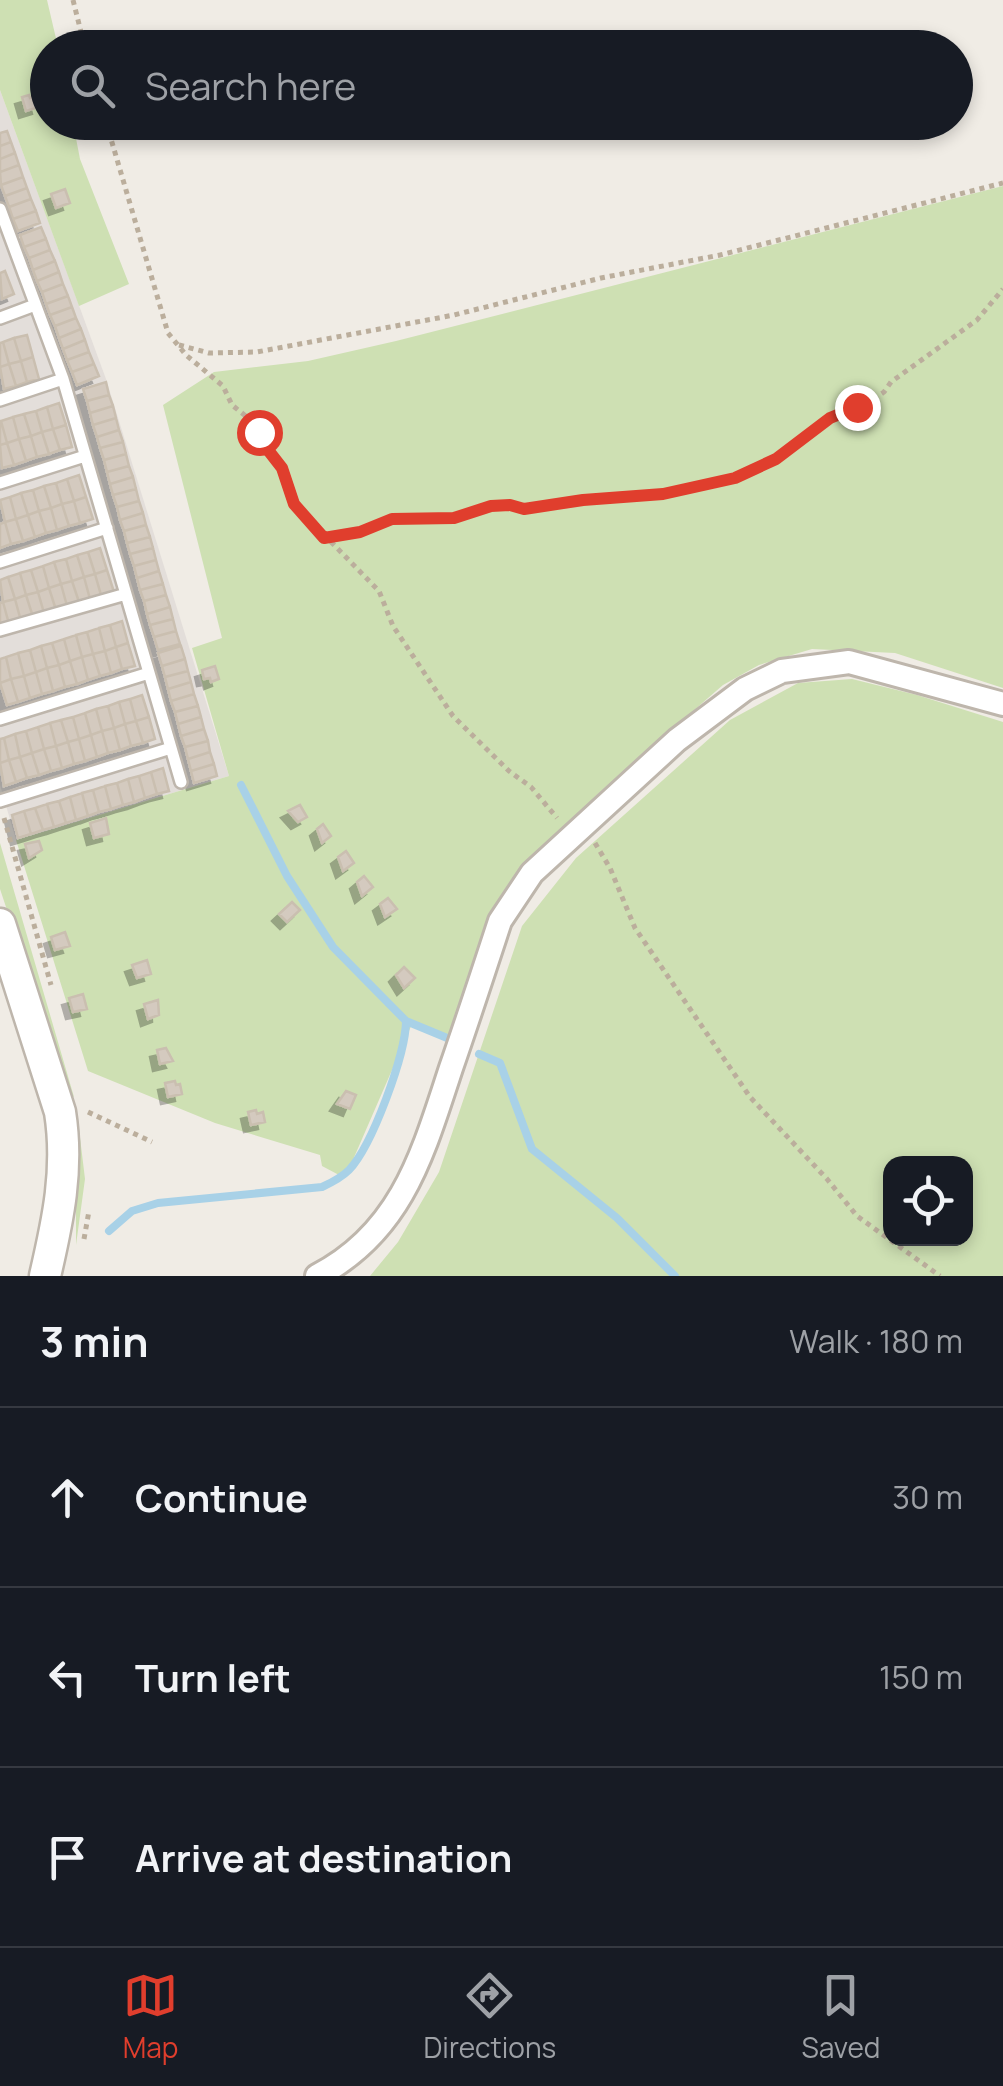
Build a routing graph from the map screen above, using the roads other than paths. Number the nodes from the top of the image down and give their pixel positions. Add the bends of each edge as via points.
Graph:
1 (0, 209) edge
2 (3, 225) edge
3 (35, 304) junction
4 (0, 318) edge
5 (63, 379) junction
6 (0, 400) edge
7 (85, 456) junction
8 (0, 484) edge
9 (107, 528) junction
10 (0, 562) edge
11 (126, 594) junction
12 (0, 630) edge
13 (149, 673) junction
14 (1003, 704) edge
15 (0, 719) edge
16 (171, 748) junction
17 (181, 782) dead end
18 (0, 801) edge
19 (0, 924) edge
20 (45, 1276) edge
21 (317, 1276) edge

1 - 2 lane
2 - 3 lane
3 - 4 lane
3 - 5 lane
5 - 6 lane
5 - 7 lane
7 - 8 lane
7 - 9 lane
9 - 10 lane
9 - 11 lane
11 - 12 lane
11 - 13 lane
13 - 15 lane
13 - 16 lane
14 - 21 street via 849,662 782,671 677,740 532,873 500,920 418,1168 384,1224 351,1256
16 - 17 lane
16 - 18 lane
19 - 20 street via 64,1138 63,1196

